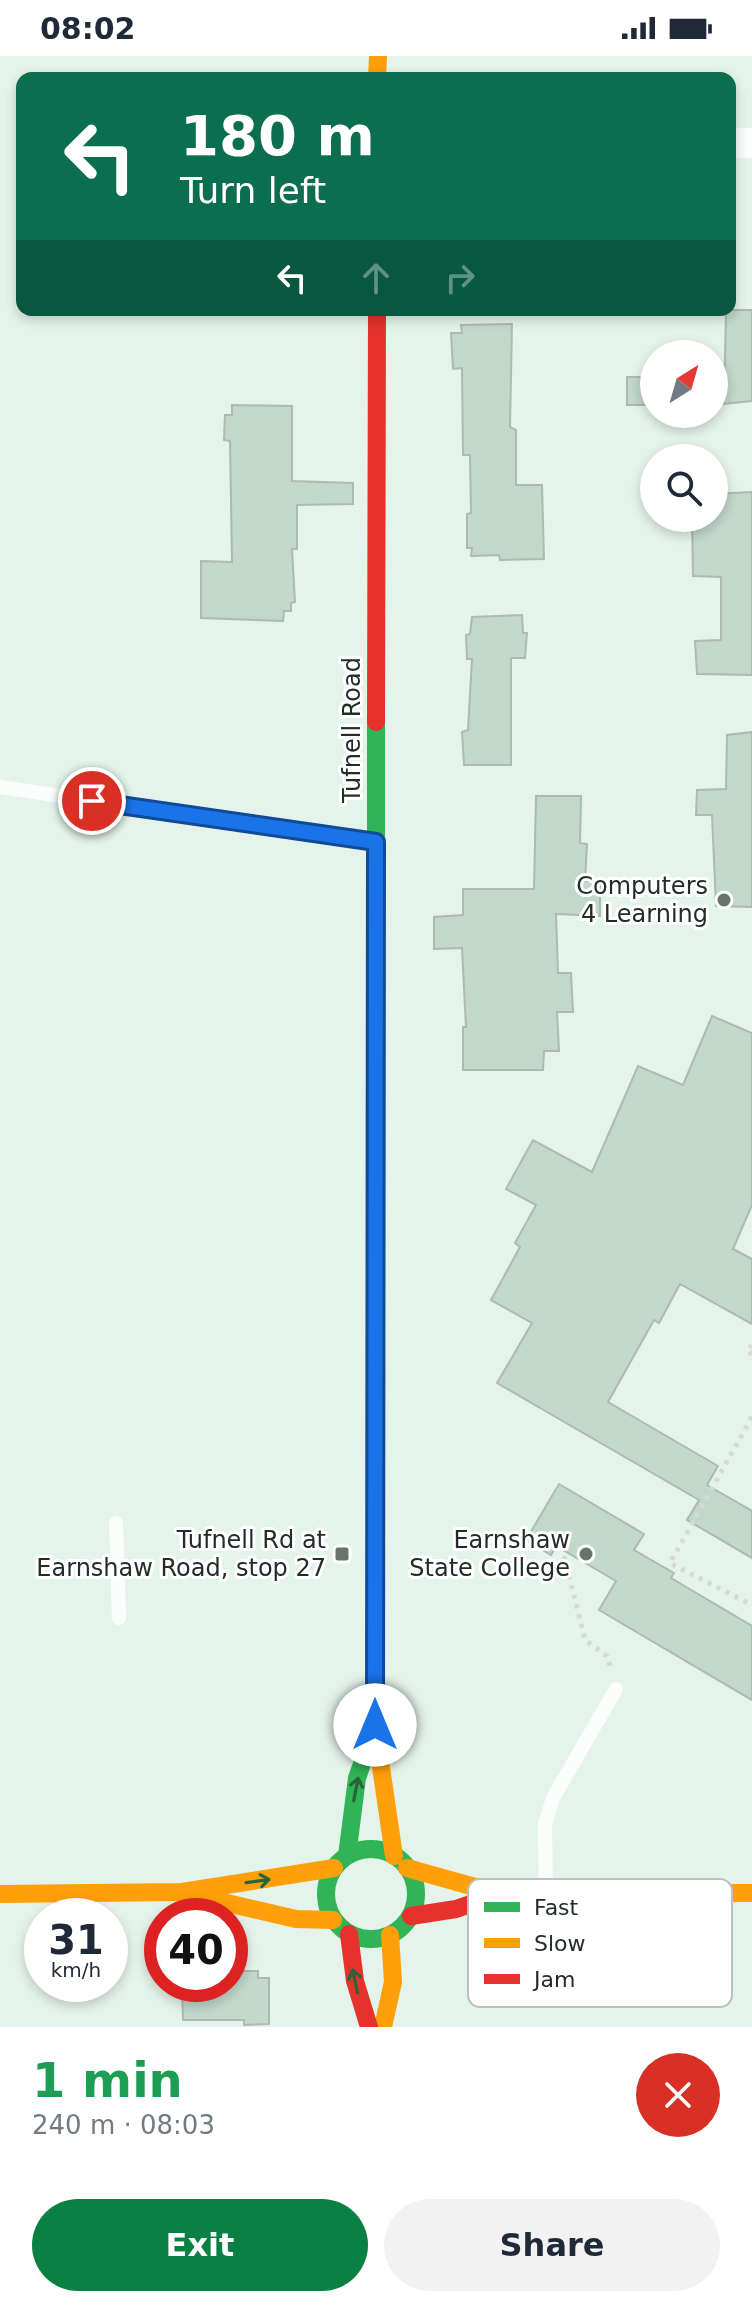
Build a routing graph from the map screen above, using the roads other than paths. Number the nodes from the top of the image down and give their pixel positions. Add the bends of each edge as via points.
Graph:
1 (377, 316) edge
2 (0, 787) edge
3 (376, 842) junction
4 (116, 1523) dead end
5 (119, 1618) dead end
6 (616, 1689) road end
7 (375, 1725) junction
8 (340, 1862) junction
9 (401, 1862) junction
10 (546, 1879) edge
11 (468, 1883) edge
12 (182, 1892) junction
13 (732, 1893) edge
14 (752, 1893) edge
15 (0, 1894) edge
16 (468, 1907) edge
17 (411, 1916) junction
18 (333, 1920) junction
19 (349, 1934) junction
20 (390, 1935) junction
21 (369, 2027) edge
22 (383, 2027) edge

1 - 3 street, Tufnell Road
2 - 3 lane
3 - 7 street, Tufnell Road
4 - 5 lane
6 - 10 lane via 553,1798 545,1825
8 -> 7 street, Tufnell Road via 357,1778
7 - 9 street, Tufnell Road
8 - 9 street via 371,1849
12 -> 8 street
8 - 18 street via 326,1894
9 - 11 street
9 - 17 street via 416,1892
12 - 15 street
12 - 18 street via 296,1919
13 - 14 street
16 - 17 street
17 - 20 street
18 - 19 street
19 - 20 street via 363,1939
21 -> 19 street
20 - 22 street via 396,1966

